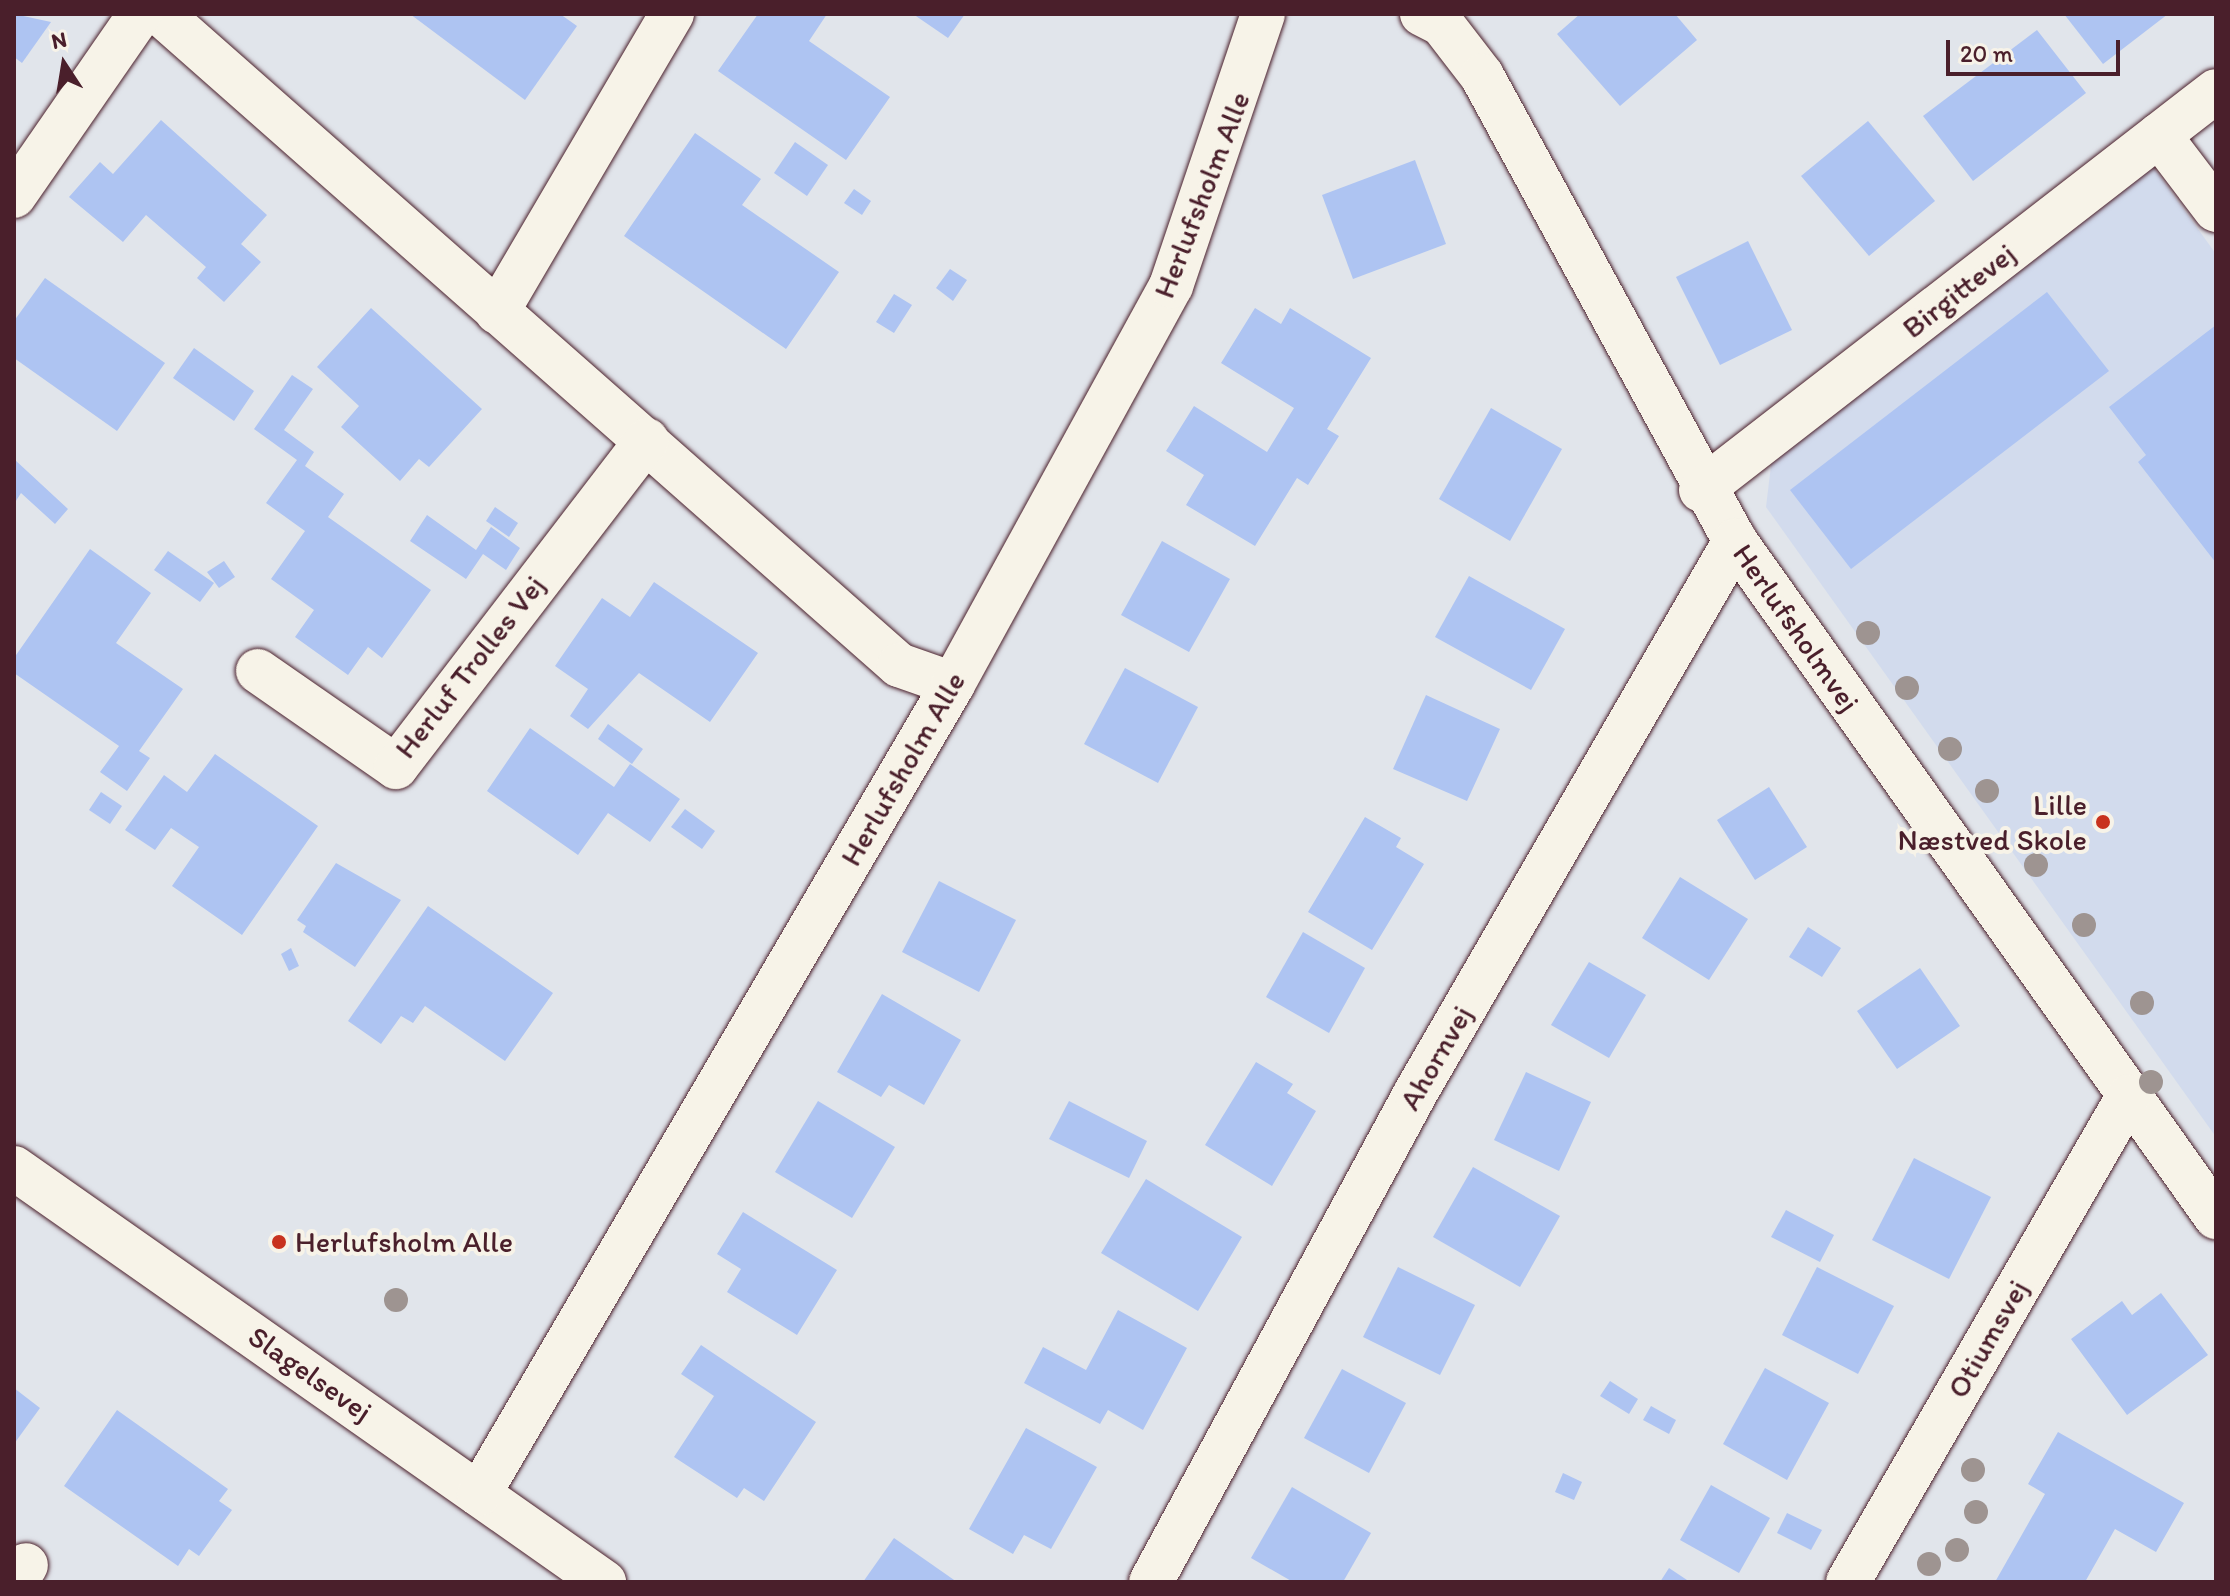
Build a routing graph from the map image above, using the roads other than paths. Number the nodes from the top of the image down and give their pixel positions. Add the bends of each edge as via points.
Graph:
1 (140, 14) edge
2 (161, 14) edge
3 (672, 14) edge
4 (1263, 14) edge
5 (1440, 17) edge
6 (2216, 91) edge
7 (2159, 135) junction
8 (14, 196) edge
9 (2216, 210) edge
10 (497, 312) junction
11 (647, 440) junction
12 (1701, 490) junction
13 (1735, 541) junction
14 (258, 671) dead end
15 (953, 684) junction
16 (2128, 1097) junction
17 (14, 1168) edge
18 (2216, 1217) edge
19 (479, 1494) junction
20 (604, 1582) edge
21 (1151, 1582) edge
22 (1848, 1582) edge

1 - 8 street
2 - 10 street
3 - 10 street
4 - 15 street, Herlufsholm Alle via 1171,286
5 - 12 street, Herlufsholmvej via 1482,76
6 - 7 street, Birgittevej
7 - 9 street
7 - 12 street, Birgittevej
10 - 11 street
11 - 14 street, Herluf Trolles Vej via 396,767
11 - 15 street via 899,665
12 - 13 street, Herlufsholmvej
13 - 16 street, Herlufsholmvej
13 - 21 street, Ahornvej via 1416,1092
15 - 19 street, Herlufsholm Alle
16 - 18 street, Herlufsholmvej
16 - 22 street, Otiumsvej
17 - 19 street, Slagelsevej
19 - 20 street, Slagelsevej

